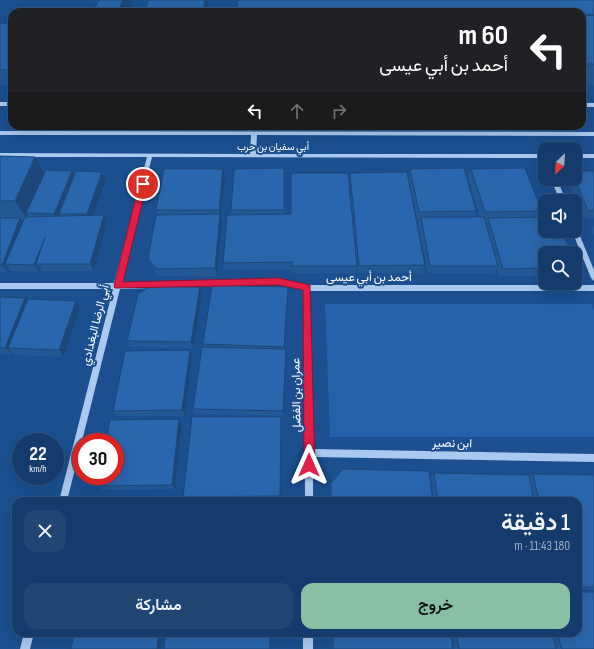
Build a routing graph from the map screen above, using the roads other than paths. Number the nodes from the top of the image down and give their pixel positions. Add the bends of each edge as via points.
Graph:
1 (0, 133) edge
2 (254, 133) junction
3 (594, 134) edge
4 (0, 155) edge
5 (150, 155) junction
6 (253, 155) junction
7 (538, 156) edge
8 (582, 156) edge
9 (594, 156) edge
10 (578, 238) edge
11 (594, 278) edge
12 (0, 286) edge
13 (118, 286) junction
14 (307, 288) junction
15 (594, 288) edge
16 (309, 453) junction
17 (594, 458) edge
18 (64, 497) edge
19 (309, 497) edge
20 (28, 637) edge
21 (308, 637) edge
22 (25, 649) edge
23 (308, 649) edge

1 - 2 street, أبي سفيان بن حرب
2 - 3 street, أبي سفيان بن حرب
2 - 6 street
4 - 5 street, أبي سفيان بن حرب
5 - 6 street, أبي سفيان بن حرب
5 - 13 street, أبي الرضا البغدادي
6 - 7 street, أبي سفيان بن حرب
8 - 9 street
10 - 11 street
12 - 13 street, أحمد بن أبي عيسى
13 - 14 street, أحمد بن أبي عيسى via 279,281
13 - 18 street, أبي الرضا البغدادي
14 - 15 street, أحمد بن أبي عيسى
14 - 16 street, عمران بن الفضل
16 - 17 street, ابن نصير
16 - 19 street, عمران بن الفضل
20 - 22 street
21 - 23 street

